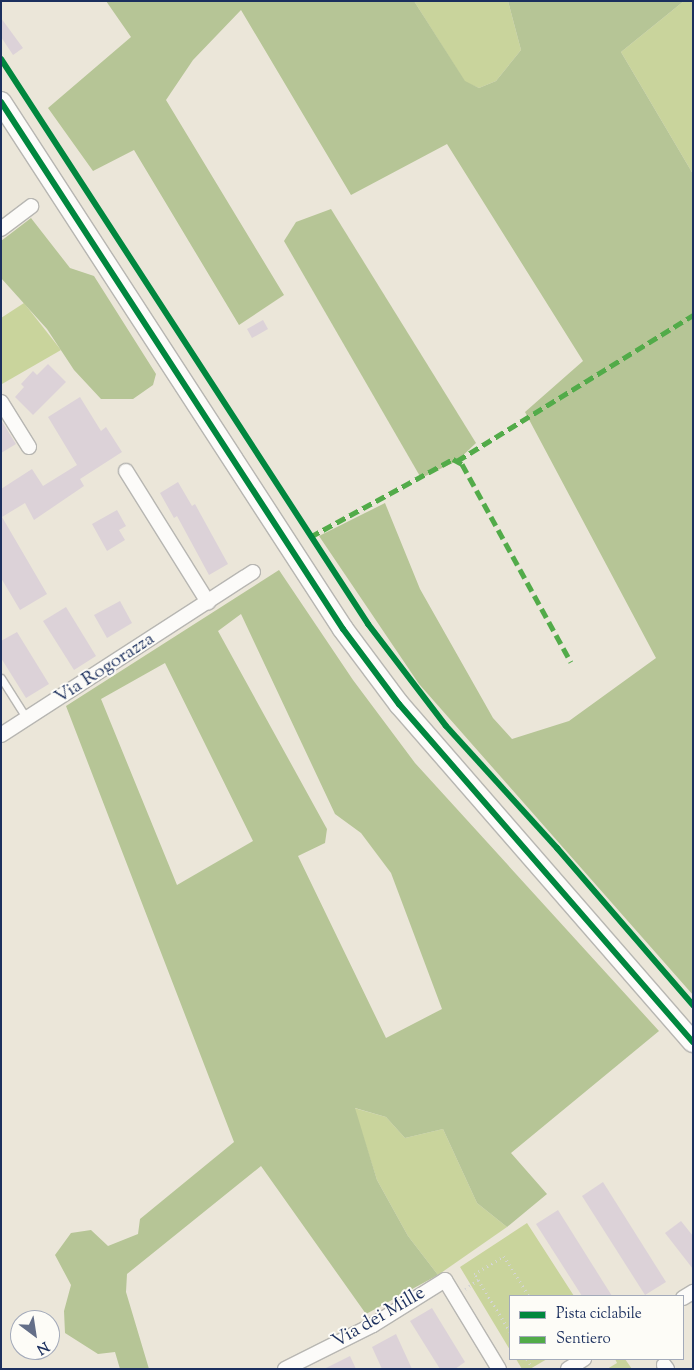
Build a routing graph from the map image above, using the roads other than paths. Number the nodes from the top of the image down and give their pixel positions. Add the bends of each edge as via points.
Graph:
1 (1, 102) edge
2 (31, 206) dead end
3 (1, 229) edge
4 (1, 402) edge
5 (29, 447) dead end
6 (126, 471) dead end
7 (252, 572) dead end
8 (208, 602) junction
9 (1, 678) edge
10 (27, 719) junction
11 (1, 735) edge
12 (693, 1042) edge
13 (582, 1360) edge
14 (497, 1368) edge
15 (285, 1369) edge
16 (568, 1369) edge

1 - 12 street via 343,629 399,704
2 - 3 street
4 - 5 street
6 - 8 street
7 - 8 street, Via Rogorazza
8 - 10 street, Via Rogorazza
9 - 10 lane
10 - 11 street, Via Rogorazza
13 - 16 street
14 - 15 street, Via dei Mille via 445,1280 373,1325

